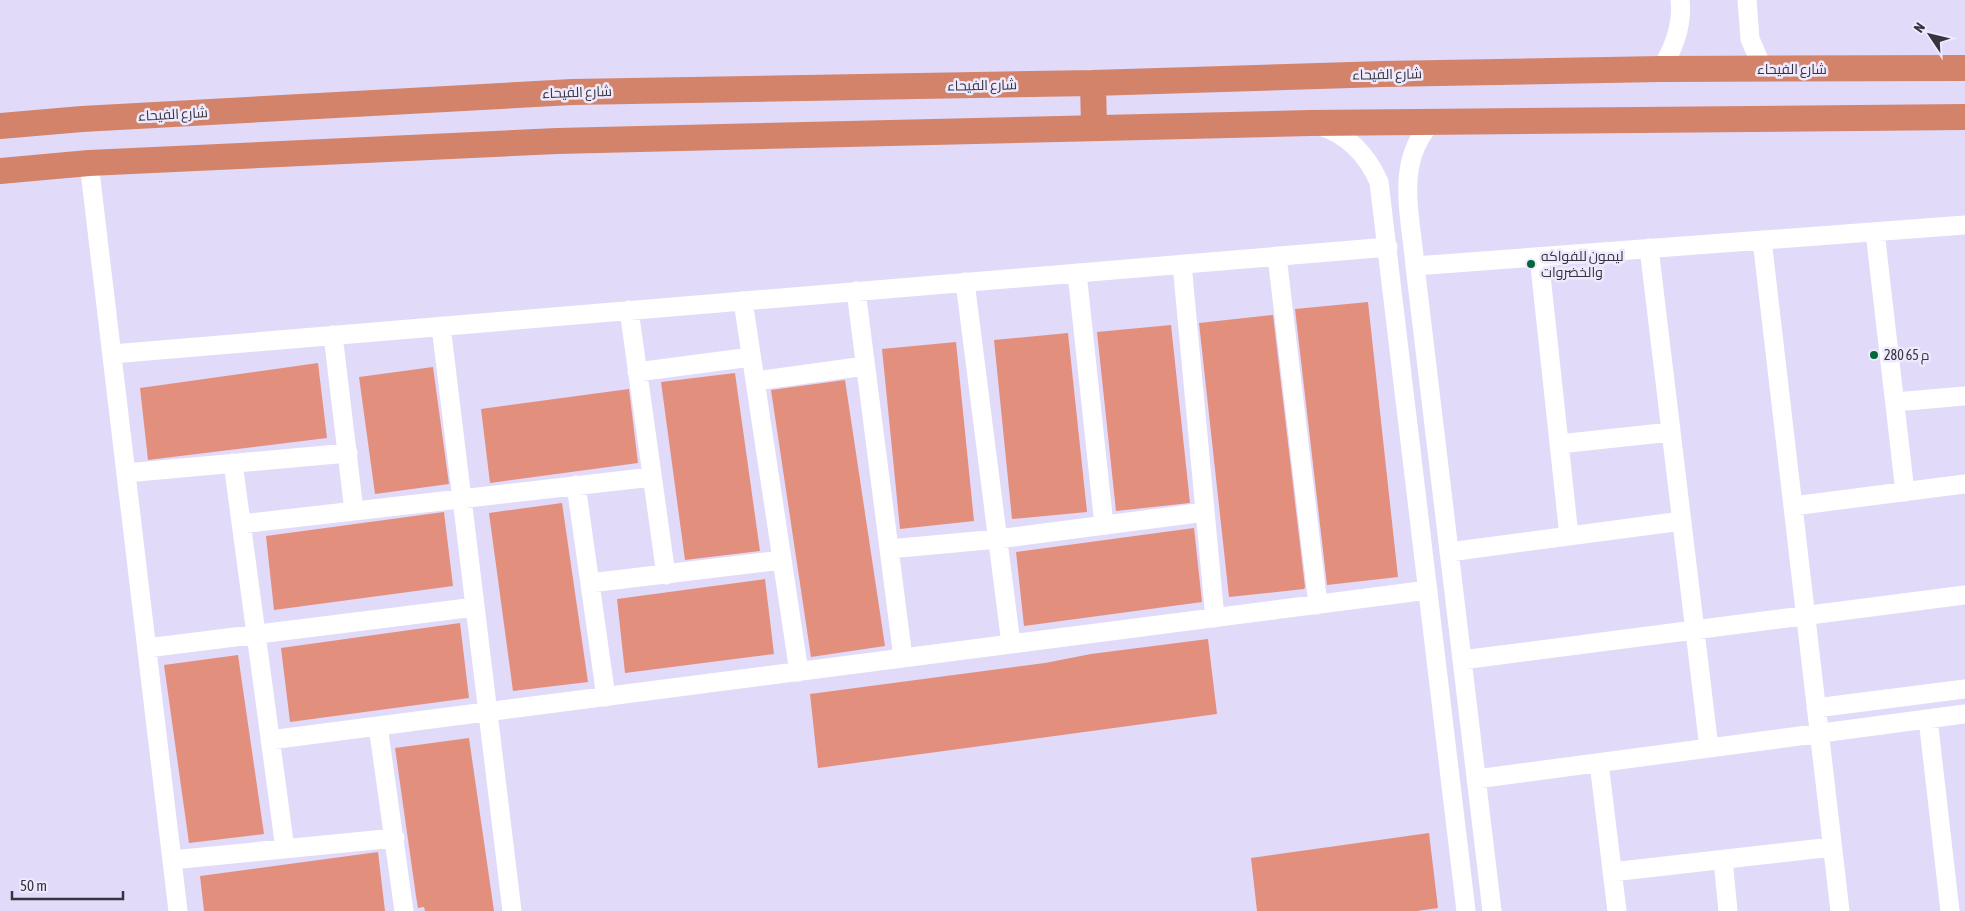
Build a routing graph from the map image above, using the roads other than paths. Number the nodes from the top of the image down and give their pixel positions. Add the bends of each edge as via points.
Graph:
1 (1680, 0) edge
2 (1747, 0) edge
3 (1661, 68) junction
4 (1965, 68) edge
5 (1763, 69) junction
6 (1093, 83) junction
7 (1965, 117) edge
8 (1310, 122) junction
9 (1432, 122) junction
10 (0, 126) edge
11 (1094, 127) junction
12 (89, 163) junction
13 (0, 171) edge
14 (1965, 225) edge
15 (1875, 232) junction
16 (1762, 240) junction
17 (1388, 247) junction
18 (1649, 248) junction
19 (1277, 256) junction
20 (1539, 256) junction
21 (1182, 264) junction
22 (1415, 266) junction
23 (1077, 273) junction
24 (965, 282) junction
25 (856, 291) junction
26 (743, 301) junction
27 (629, 310) junction
28 (440, 326) junction
29 (333, 335) junction
30 (112, 354) junction
31 (751, 357) junction
32 (865, 366) junction
33 (637, 372) junction
34 (755, 381) junction
35 (1965, 396) edge
36 (1895, 402) junction
37 (1671, 432) junction
38 (1559, 444) junction
39 (348, 453) junction
40 (1438, 457) junction
41 (1412, 460) junction
42 (232, 463) junction
43 (126, 473) junction
44 (652, 477) junction
45 (1965, 484) edge
46 (576, 486) junction
47 (1905, 492) junction
48 (462, 499) junction
49 (1793, 506) junction
50 (354, 511) junction
51 (1205, 512) junction
52 (1682, 522) junction
53 (241, 524) junction
54 (1104, 525) junction
55 (1569, 536) junction
56 (998, 539) junction
57 (889, 549) junction
58 (1449, 552) junction
59 (782, 560) junction
60 (666, 575) junction
61 (590, 583) junction
62 (1428, 590) junction
63 (1965, 595) edge
64 (1318, 605) junction
65 (475, 607) junction
66 (1806, 616) junction
67 (1215, 618) junction
68 (1695, 630) junction
69 (256, 634) junction
70 (1011, 644) junction
71 (147, 648) junction
72 (903, 658) junction
73 (1462, 660) junction
74 (798, 672) junction
75 (1965, 690) edge
76 (606, 697) junction
77 (1816, 708) junction
78 (488, 712) junction
79 (1965, 714) edge
80 (1928, 719) junction
81 (378, 726) junction
82 (1819, 734) junction
83 (270, 740) junction
84 (1710, 748) junction
85 (1599, 762) junction
86 (1476, 779) junction
87 (395, 838) junction
88 (1832, 847) junction
89 (285, 849) junction
90 (172, 860) junction
91 (1722, 860) junction
92 (1612, 872) junction
93 (178, 911) edge
94 (404, 911) edge
95 (512, 911) edge
96 (1466, 911) edge
97 (1492, 911) edge
98 (1617, 911) edge
99 (1728, 911) edge
100 (1840, 911) edge
101 (1950, 911) edge

1 - 3 street via 1676,38
2 - 5 street via 1750,38
3 - 5 highway, شارع الفيحاء
3 - 6 highway, شارع الفيحاء
4 - 5 highway, شارع الفيحاء
6 - 10 highway, شارع الفيحاء via 572,92
6 - 11 highway
7 - 9 highway
8 - 9 highway
8 - 11 highway
8 - 17 street via 1348,138 1374,170 1379,182
9 - 22 street via 1414,145 1407,173
11 - 12 highway via 557,141
12 - 13 highway
12 - 30 street
14 - 15 street
15 - 16 street
15 - 36 street
16 - 18 street
16 - 49 street
17 - 19 street
17 - 41 street
18 - 20 street
18 - 37 street
19 - 21 street
19 - 64 street
20 - 22 street
20 - 38 street
21 - 23 street
21 - 51 street
22 - 40 street
23 - 24 street
23 - 54 street
24 - 25 street
24 - 56 street
25 - 26 street
25 - 32 street
26 - 27 street
26 - 31 street
27 - 28 street
27 - 33 street
28 - 29 street
28 - 48 street
29 - 30 street
29 - 39 street
30 - 43 street
31 - 33 street
31 - 34 street
32 - 34 street
32 - 57 street
33 - 44 street
34 - 59 street
35 - 36 street
36 - 47 street
37 - 38 street
37 - 52 street
38 - 55 street
39 - 42 street
39 - 50 street
40 - 41 street
40 - 58 street
41 - 62 street
42 - 43 street
42 - 53 street
43 - 71 street
44 - 46 street
44 - 60 street
45 - 47 street
46 - 48 street
46 - 61 street
47 - 49 street
48 - 50 street
48 - 65 street
49 - 66 street
50 - 53 street
51 - 54 street
51 - 67 street
52 - 55 street
52 - 68 street
53 - 69 street
54 - 56 street
55 - 58 street
56 - 57 street
56 - 70 street
57 - 72 street
58 - 73 street
59 - 60 street
59 - 74 street
60 - 61 street
61 - 76 street
62 - 64 street
62 - 96 street
63 - 66 street
64 - 67 street
65 - 69 street
65 - 78 street
66 - 68 street
66 - 77 street
67 - 70 street
68 - 73 street
68 - 84 street
69 - 71 street
69 - 83 street
70 - 72 street
71 - 90 street
72 - 74 street
73 - 86 street
74 - 76 street
75 - 77 street
76 - 78 street
77 - 82 street
78 - 81 street
78 - 95 street
79 - 80 street
80 - 82 street
80 - 101 street
81 - 83 street
81 - 87 street
82 - 84 street
82 - 88 street
83 - 89 street
84 - 85 street
85 - 86 street
85 - 92 street
86 - 97 street
87 - 89 street
87 - 94 street
88 - 91 street
88 - 100 street
89 - 90 street
90 - 93 street
91 - 92 street
91 - 99 street
92 - 98 street

